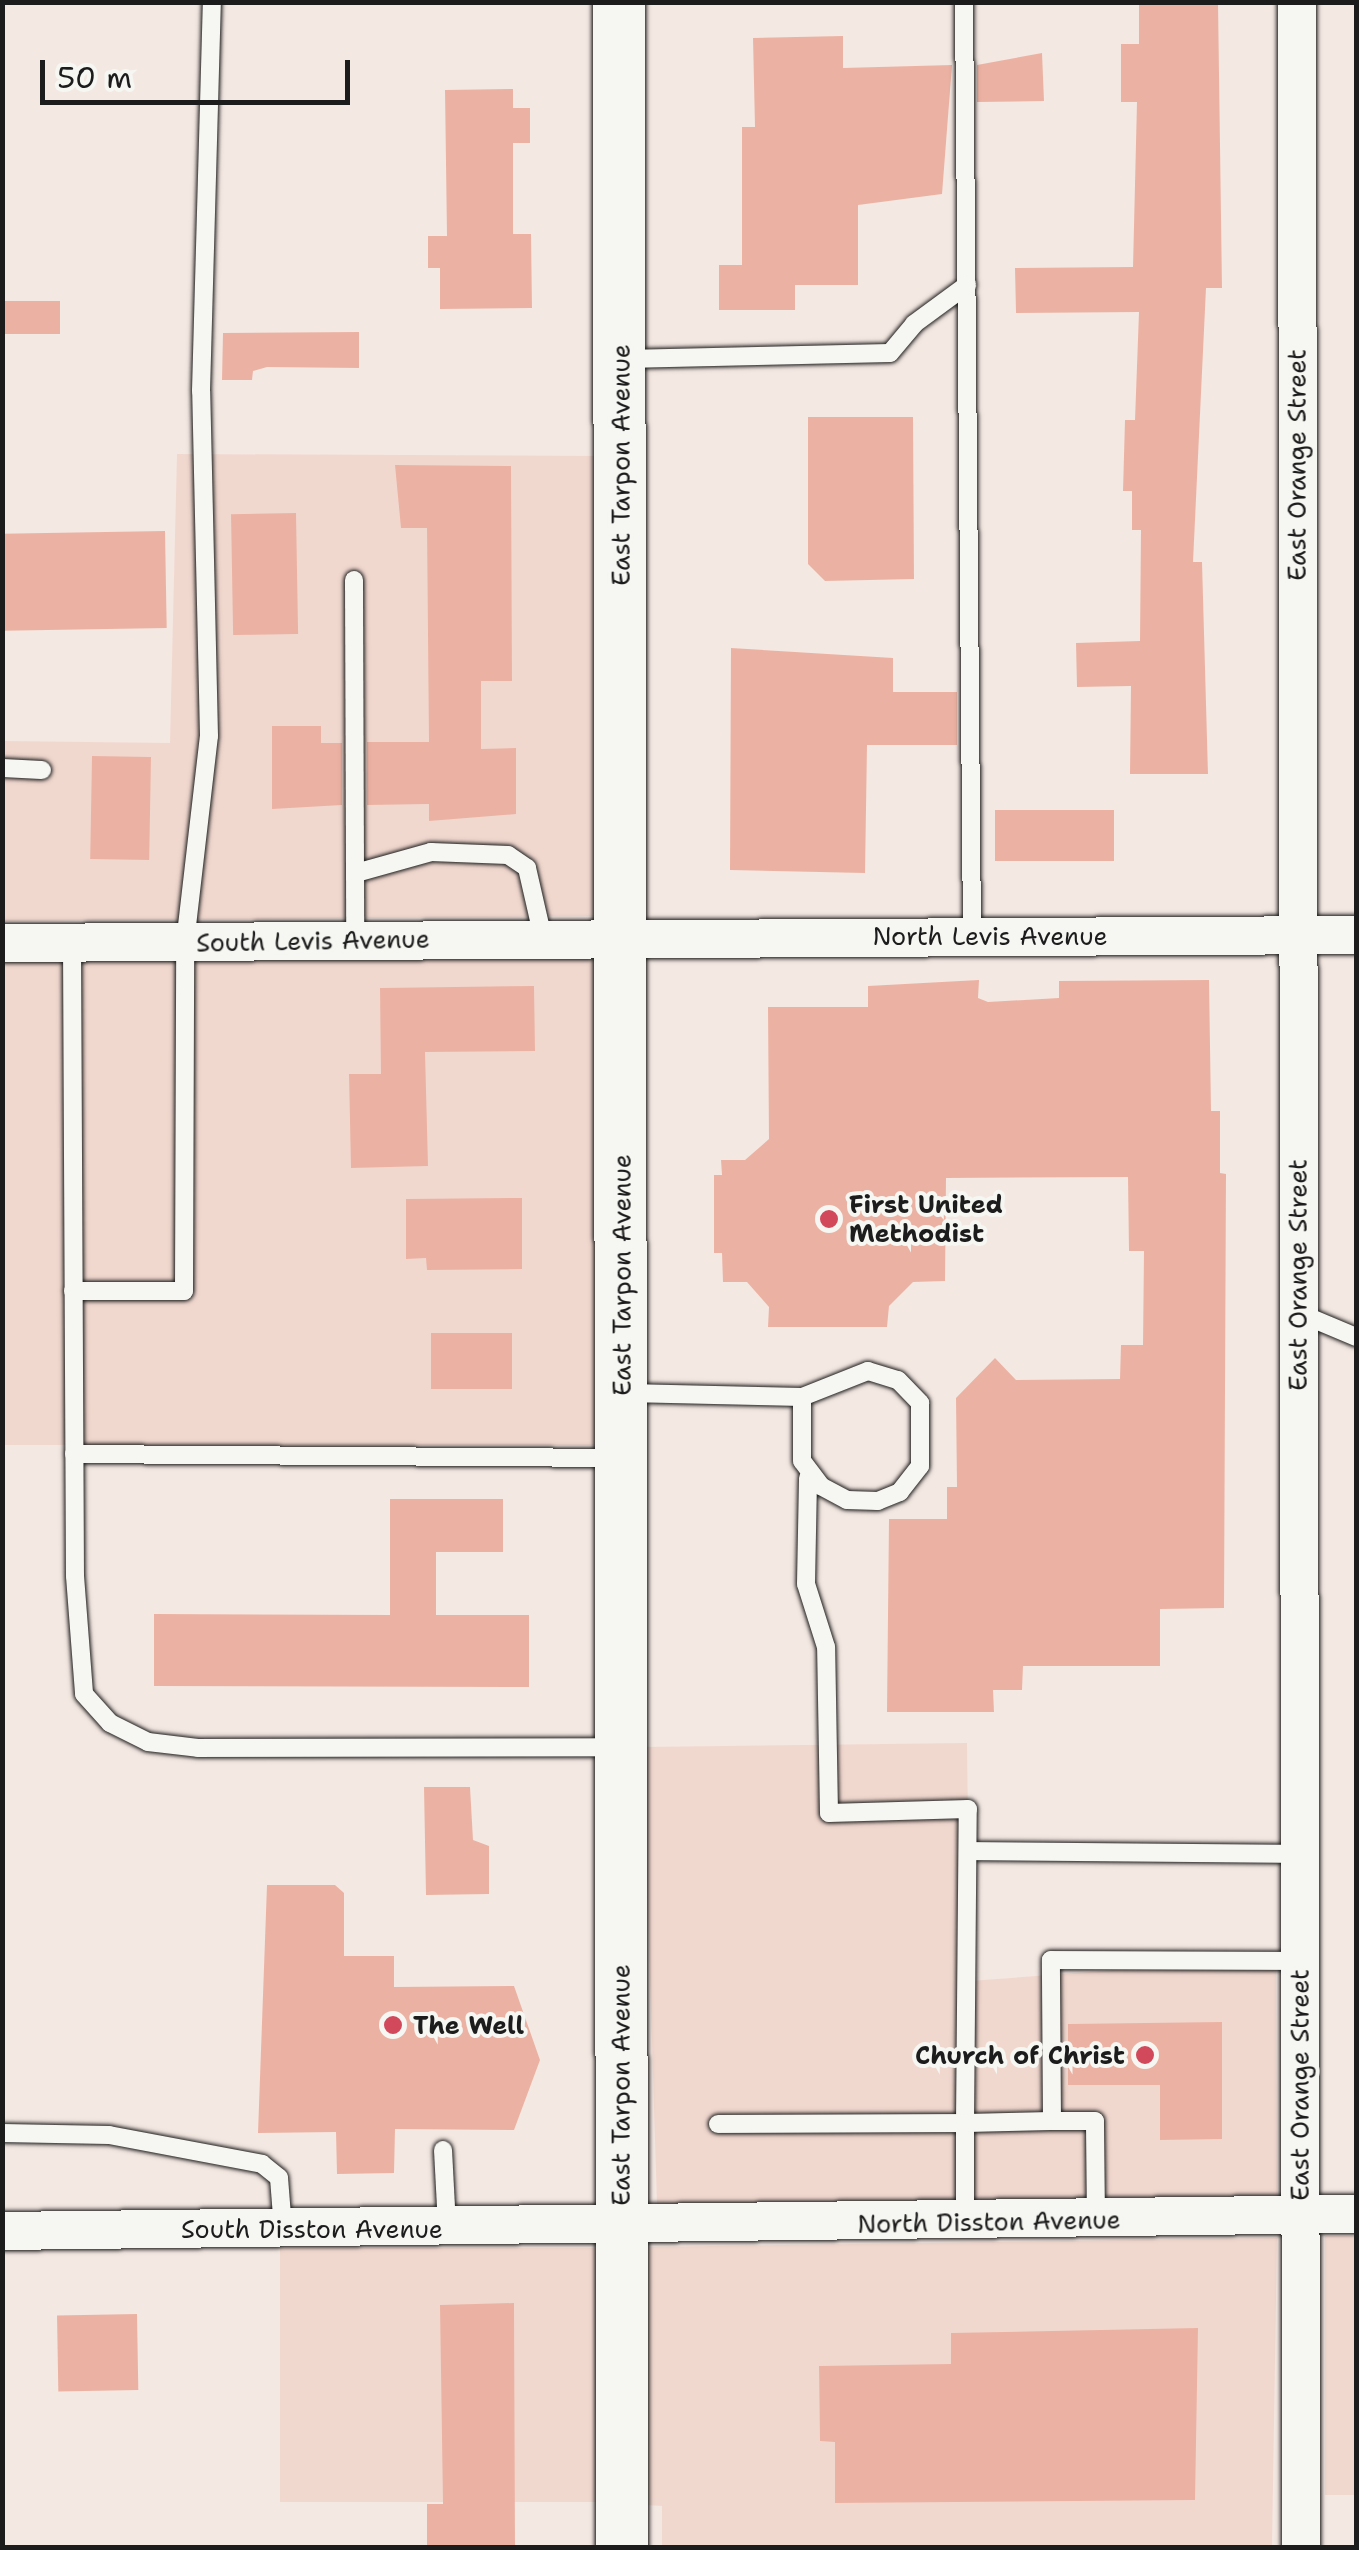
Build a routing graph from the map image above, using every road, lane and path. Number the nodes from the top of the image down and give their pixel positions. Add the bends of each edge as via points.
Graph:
1 (212, 2) edge
2 (618, 2) edge
3 (964, 2) edge
4 (1297, 2) edge
5 (966, 284) junction
6 (621, 359) junction
7 (354, 580) dead end
8 (2, 768) edge
9 (42, 770) dead end
10 (356, 872) junction
11 (1297, 935) junction
12 (1356, 935) edge
13 (972, 936) junction
14 (624, 937) junction
15 (543, 938) junction
16 (2, 942) edge
17 (355, 942) junction
18 (72, 943) junction
19 (185, 943) junction
20 (73, 1291) junction
21 (1298, 1312) junction
22 (1356, 1337) edge
23 (622, 1392) junction
24 (802, 1397) junction
25 (74, 1454) junction
26 (621, 1458) junction
27 (808, 1478) junction
28 (619, 1747) junction
29 (970, 1851) junction
30 (1300, 1854) junction
31 (1300, 1961) junction
32 (1052, 2121) junction
33 (965, 2123) junction
34 (718, 2124) dead end
35 (2, 2133) edge
36 (443, 2150) dead end
37 (1356, 2214) edge
38 (1301, 2215) junction
39 (1096, 2221) junction
40 (965, 2224) junction
41 (622, 2226) junction
42 (448, 2228) junction
43 (283, 2229) junction
44 (2, 2232) edge
45 (622, 2548) edge
46 (1301, 2548) edge

1 - 19 lane via 201,391 209,736
2 - 6 main road, East Tarpon Avenue
3 - 5 lane
4 - 11 street, East Orange Street
5 - 6 lane via 914,324 890,354
5 - 13 lane
6 - 14 main road, East Tarpon Avenue
7 - 10 lane
8 - 9 lane
10 - 15 lane via 431,852 508,855 526,868
10 - 17 lane
11 - 12 street, North Levis Avenue
11 - 13 street, North Levis Avenue
11 - 21 street, East Orange Street
13 - 14 street, North Levis Avenue
14 - 15 street, South Levis Avenue
14 - 23 main road, East Tarpon Avenue
15 - 17 street, South Levis Avenue
16 - 18 street, South Levis Avenue
17 - 19 street, South Levis Avenue
18 - 19 street, South Levis Avenue
18 - 20 lane
19 - 20 lane via 184,1291
20 - 25 lane
21 - 22 lane
21 - 30 street, East Orange Street
23 - 24 lane
23 - 26 main road, East Tarpon Avenue
24 - 27 lane
24 - 27 lane via 868,1371 898,1380 920,1403 920,1466 900,1492 878,1502 847,1500
25 - 26 lane
25 - 28 lane via 84,1694 110,1723 148,1742
26 - 28 main road, East Tarpon Avenue
27 - 29 lane via 806,1584 826,1646 829,1813 968,1809
28 - 41 main road, East Tarpon Avenue
29 - 30 lane
29 - 33 lane
30 - 31 street, East Orange Street
31 - 32 lane via 1051,1960
31 - 38 street, East Orange Street
32 - 33 lane
32 - 39 lane via 1095,2121
33 - 34 lane
33 - 40 lane
35 - 43 lane via 109,2135 262,2164 279,2178
36 - 42 lane
37 - 38 street, North Disston Avenue
38 - 39 street, North Disston Avenue
38 - 46 street, East Orange Street
39 - 40 street, North Disston Avenue
40 - 41 street, North Disston Avenue
41 - 42 street, South Disston Avenue
41 - 45 main road, East Tarpon Avenue
42 - 43 street, South Disston Avenue
43 - 44 street, South Disston Avenue

